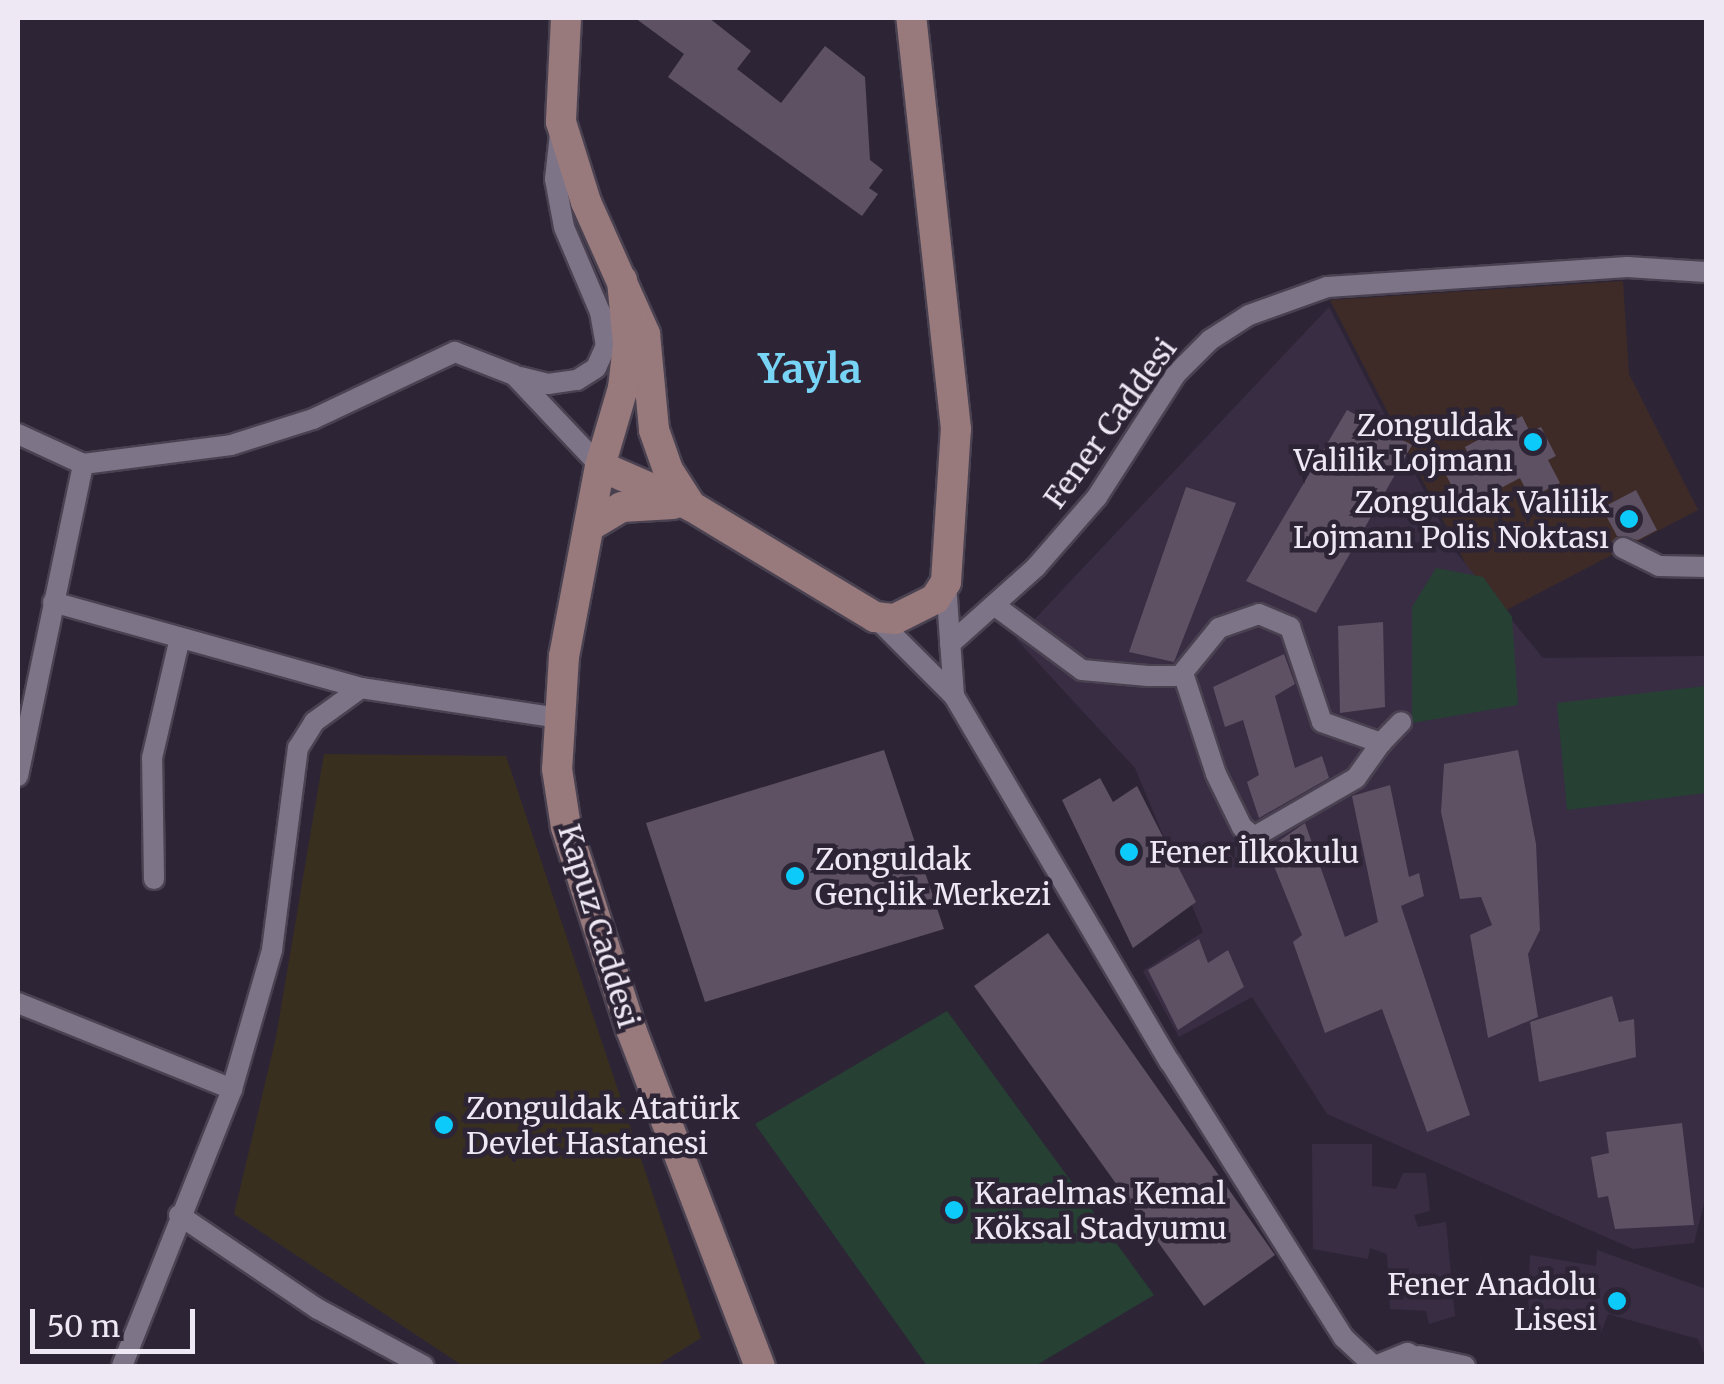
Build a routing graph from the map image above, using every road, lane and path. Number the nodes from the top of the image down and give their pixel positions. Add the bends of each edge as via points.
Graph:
1 (566, 18) edge
2 (905, 23) edge
3 (561, 122) junction
4 (1706, 272) edge
5 (622, 280) junction
6 (514, 375) junction
7 (18, 434) edge
8 (84, 464) junction
9 (600, 466) junction
10 (691, 506) junction
11 (590, 526) junction
12 (1623, 548) dead end
13 (1706, 566) edge
14 (946, 582) junction
15 (53, 602) junction
16 (994, 605) junction
17 (875, 617) junction
18 (180, 638) junction
19 (950, 644) junction
20 (1183, 673) junction
21 (362, 688) junction
22 (954, 696) junction
23 (560, 718) junction
24 (1400, 722) dead end
25 (1382, 743) junction
26 (18, 776) edge
27 (154, 879) dead end
28 (18, 1002) edge
29 (232, 1089) junction
30 (178, 1215) junction
31 (1423, 1361) edge
32 (122, 1366) edge
33 (424, 1366) edge
34 (760, 1366) edge
35 (1374, 1366) edge
36 (1465, 1366) edge

1 - 3 main road
2 - 14 main road via 927,123 956,429
3 - 5 main road via 586,202
3 - 6 street via 555,179 564,226 600,312 606,346 596,368 577,380 548,384
4 - 16 street, Fener Caddesi via 1627,268 1326,287 1248,315 1176,374 1097,497
5 - 9 main road, Kapuz Caddesi via 628,345 623,388
5 - 10 main road via 645,334 654,430
6 - 8 street via 455,352 312,419 231,444
6 - 9 street
7 - 8 street
8 - 15 street
9 - 10 main road
9 - 11 main road, Kapuz Caddesi
10 - 11 main road via 622,507
10 - 17 main road
11 - 23 main road, Kapuz Caddesi via 564,656
12 - 13 street via 1659,566
14 - 17 main road via 919,610 895,619
14 - 19 street
15 - 18 street
15 - 26 street
16 - 19 street, Fener Caddesi
16 - 20 street via 1082,670
17 - 22 street
18 - 21 street
18 - 27 street via 152,758
19 - 22 street
20 - 25 street via 1220,628 1259,614 1290,627 1322,722
20 - 25 street via 1216,774 1242,827 1254,837 1356,778
21 - 23 street
21 - 29 street via 314,722 298,748 272,950
22 - 35 street via 1170,1062 1344,1338
23 - 34 main road, Kapuz Caddesi via 566,827 630,1029
24 - 25 street
28 - 29 street
29 - 30 street
30 - 32 street
30 - 33 street via 318,1309
31 - 35 street via 1398,1353
31 - 36 street

